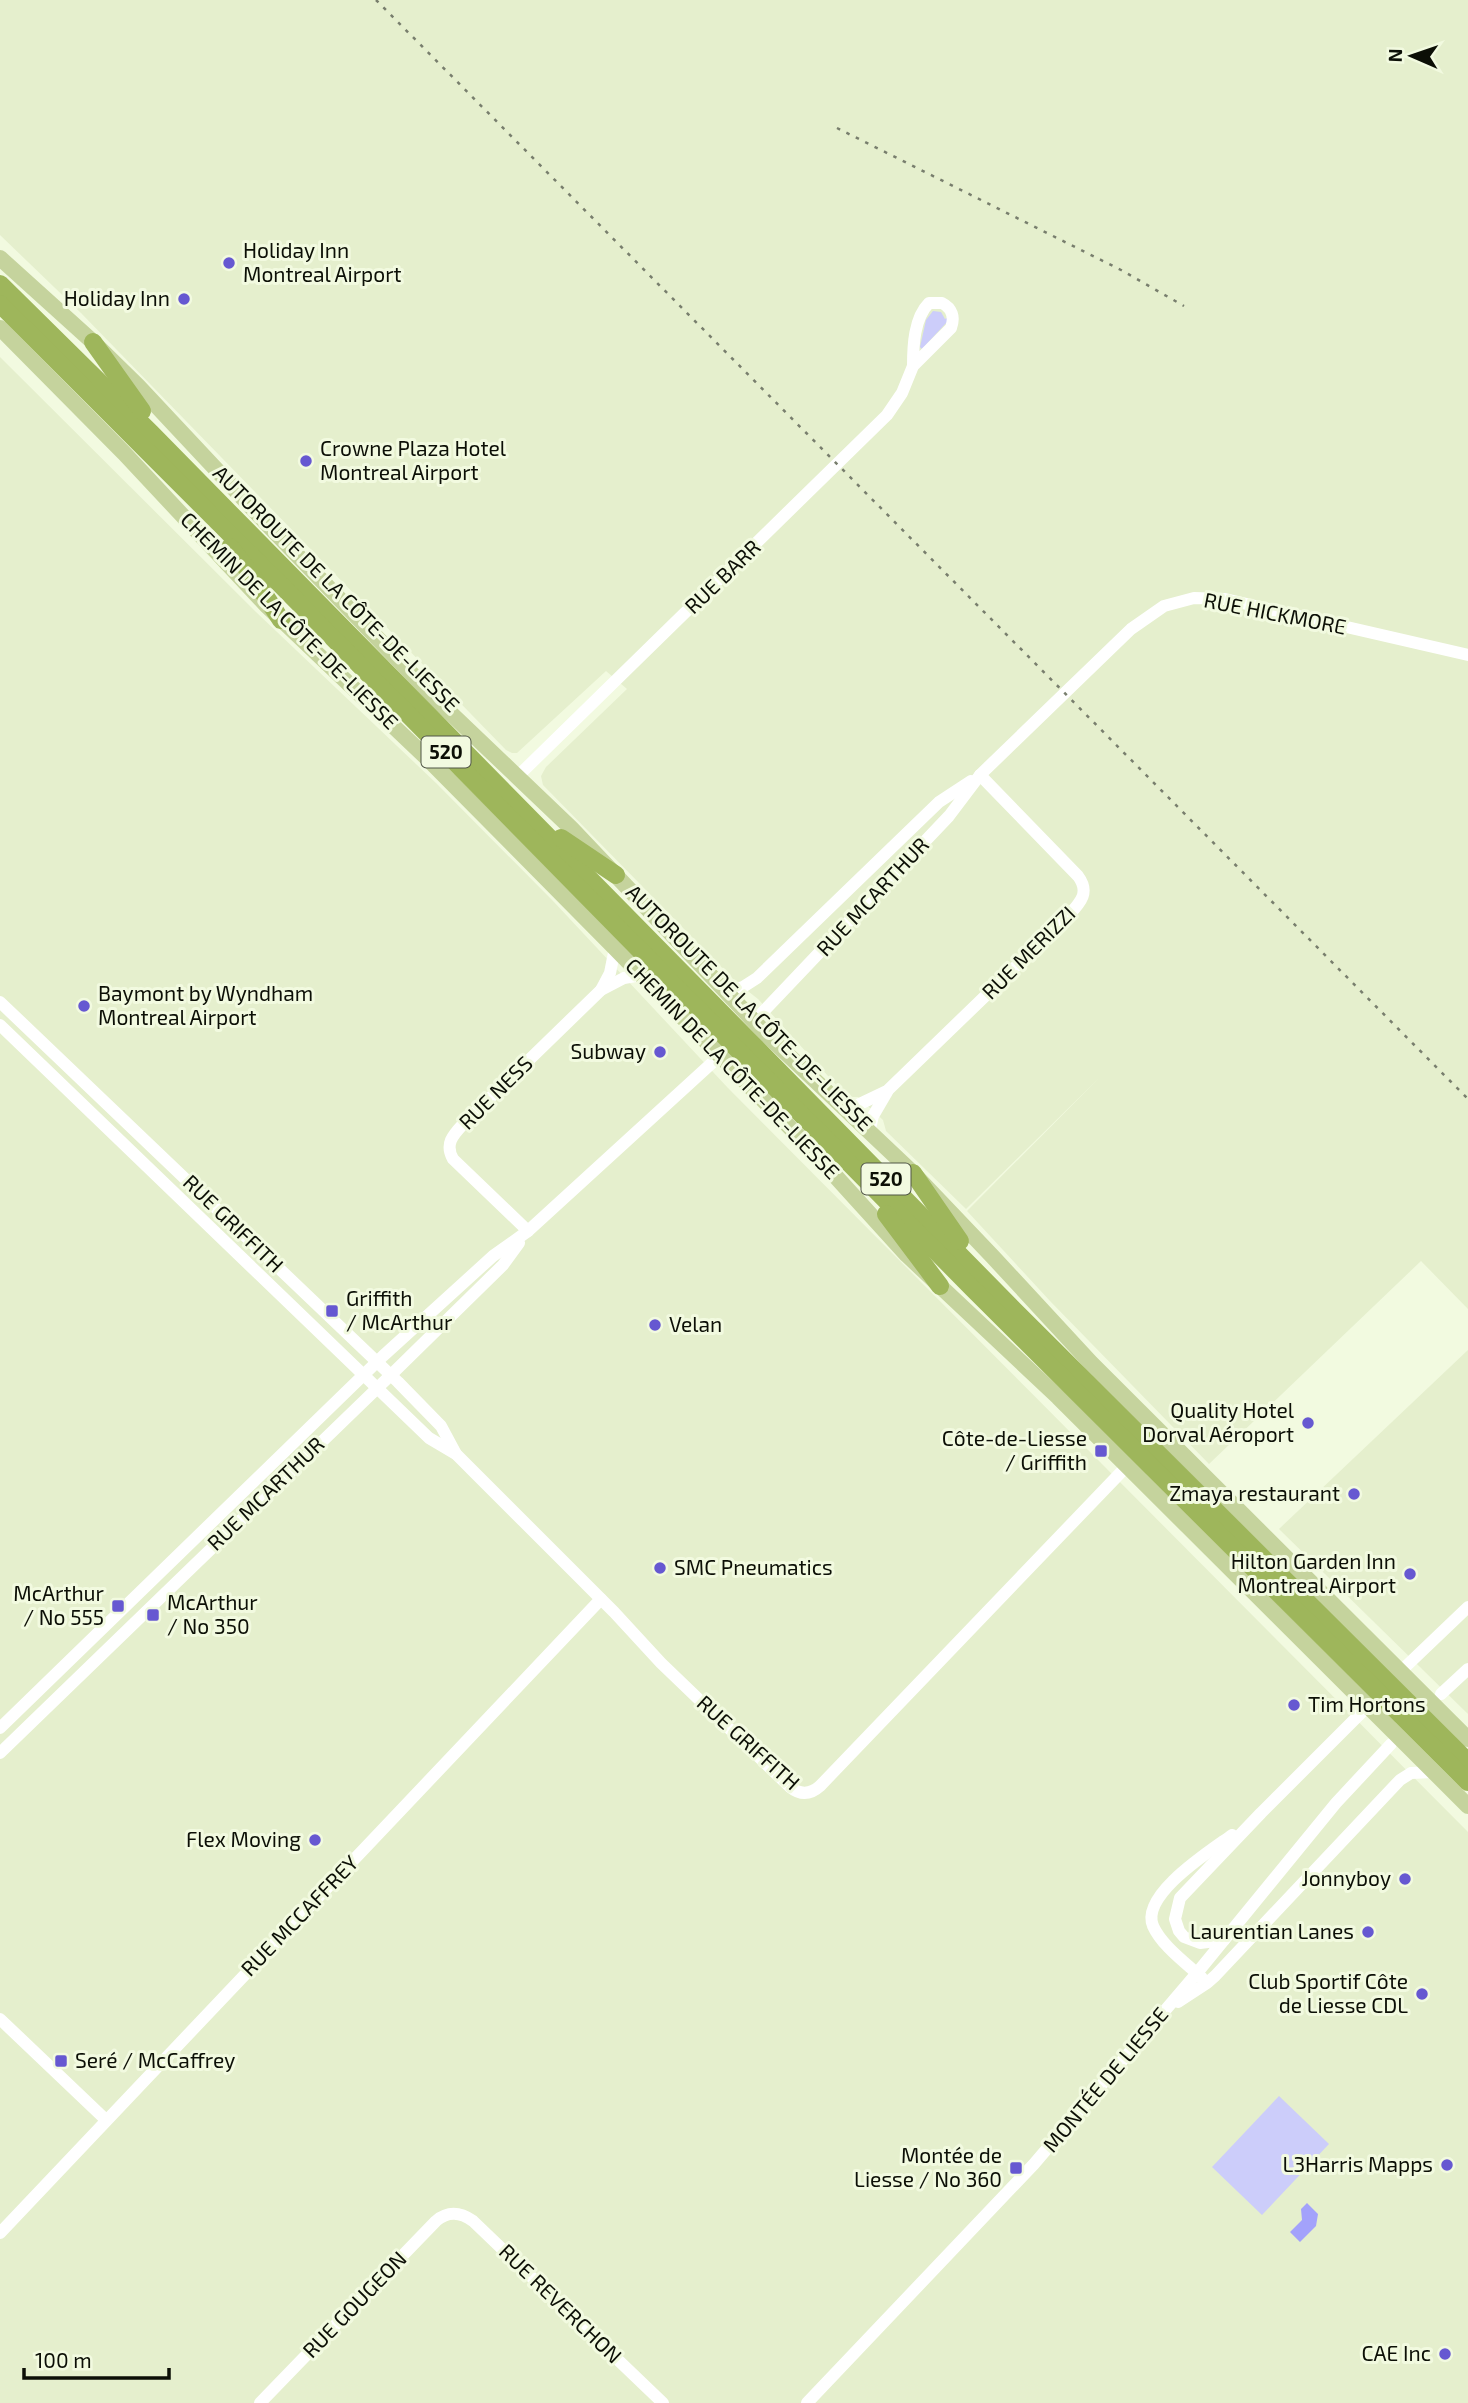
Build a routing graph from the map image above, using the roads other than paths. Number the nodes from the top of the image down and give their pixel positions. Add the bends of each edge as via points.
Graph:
1 (0, 258) edge
2 (0, 284) edge
3 (0, 304) edge
4 (0, 328) edge
5 (93, 342) junction
6 (914, 366) junction
7 (194, 477) junction
8 (175, 478) junction
9 (281, 620) junction
10 (1468, 655) edge
11 (980, 775) junction
12 (517, 777) junction
13 (528, 816) junction
14 (616, 875) junction
15 (615, 948) junction
16 (641, 975) junction
17 (601, 990) junction
18 (726, 993) junction
19 (0, 1002) edge
20 (761, 1014) dead end
21 (721, 1022) junction
22 (0, 1025) edge
23 (26, 1026) junction
24 (14, 1038) junction
25 (752, 1054) junction
26 (713, 1062) dead end
27 (887, 1091) junction
28 (845, 1111) junction
29 (869, 1133) junction
30 (839, 1153) junction
31 (913, 1174) junction
32 (527, 1231) junction
33 (940, 1286) junction
34 (1014, 1310) junction
35 (377, 1362) junction
36 (364, 1375) junction
37 (390, 1375) junction
38 (377, 1388) junction
39 (456, 1454) junction
40 (1127, 1466) junction
41 (601, 1599) junction
42 (1468, 1607) edge
43 (1468, 1669) edge
44 (1401, 1671) junction
45 (1441, 1694) dead end
46 (1398, 1702) junction
47 (1368, 1706) junction
48 (0, 1728) edge
49 (1430, 1735) junction
50 (1468, 1738) edge
51 (1391, 1744) dead end
52 (0, 1753) edge
53 (1468, 1762) edge
54 (1433, 1772) junction
55 (1468, 1782) edge
56 (1468, 1806) edge
57 (1261, 1814) junction
58 (1224, 1940) junction
59 (1197, 1973) junction
60 (1207, 1983) junction
61 (1166, 2009) junction
62 (0, 2019) edge
63 (106, 2120) junction
64 (453, 2213) joint
65 (0, 2233) edge
66 (260, 2403) edge
67 (663, 2403) edge
68 (807, 2403) edge

1 - 5 main road, CHEMIN DE LA CÔTE-DE-LIESSE
2 - 7 highway, AUTOROUTE DE LA CÔTE-DE-LIESSE / 520
3 - 8 highway, AUTOROUTE DE LA CÔTE-DE-LIESSE / 520
4 - 9 main road, CHEMIN DE LA CÔTE-DE-LIESSE
5 - 7 highway
5 - 12 main road, CHEMIN DE LA CÔTE-DE-LIESSE via 423,686
6 - 6 street, RUE BARR via 951,328 952,312 942,303 929,303 922,310 913,348
6 - 12 street, RUE BARR via 881,422
7 - 13 highway, AUTOROUTE DE LA CÔTE-DE-LIESSE / 520
8 - 9 highway
8 - 21 highway, AUTOROUTE DE LA CÔTE-DE-LIESSE / 520
9 - 15 main road, CHEMIN DE LA CÔTE-DE-LIESSE via 424,755
10 - 11 street, RUE HICKMORE via 1225,599 1185,599 1141,620
11 - 18 street via 939,802 757,978
11 - 20 street, RUE MCARTHUR via 949,816
11 - 27 street, RUE MERIZZI via 1078,876 1084,894 1069,915
12 - 14 main road, CHEMIN DE LA CÔTE-DE-LIESSE
13 - 14 highway
13 - 21 highway, AUTOROUTE DE LA CÔTE-DE-LIESSE / 520
14 - 18 main road, CHEMIN DE LA CÔTE-DE-LIESSE
15 - 16 main road, CHEMIN DE LA CÔTE-DE-LIESSE
15 - 17 street, RUE NESS
16 - 17 street, RUE NESS
16 - 21 main road, CHEMIN DE LA CÔTE-DE-LIESSE
17 - 32 street, RUE NESS via 449,1141 453,1159
18 - 21 main road, CHEMIN DE LA CÔTE-DE-LIESSE
19 - 23 street, RUE GRIFFITH
21 - 25 highway, AUTOROUTE DE LA CÔTE-DE-LIESSE / 520
21 - 25 main road, CHEMIN DE LA CÔTE-DE-LIESSE
22 - 24 street, RUE GRIFFITH
23 - 24 street
23 - 35 street, RUE GRIFFITH
24 - 36 street, RUE GRIFFITH
25 - 28 main road, CHEMIN DE LA CÔTE-DE-LIESSE
25 - 30 highway, AUTOROUTE DE LA CÔTE-DE-LIESSE / 520
25 - 33 main road, CHEMIN DE LA CÔTE-DE-LIESSE via 810,1147 889,1237
25 - 34 highway, AUTOROUTE DE LA CÔTE-DE-LIESSE / 520
26 - 32 street, RUE MCARTHUR
27 - 28 street, RUE MERIZZI
27 - 29 street, RUE MERIZZI
28 - 29 main road, CHEMIN DE LA CÔTE-DE-LIESSE
29 - 31 main road, CHEMIN DE LA CÔTE-DE-LIESSE
30 - 33 highway
30 - 46 highway, AUTOROUTE DE LA CÔTE-DE-LIESSE / 520
31 - 34 highway
31 - 44 main road, CHEMIN DE LA CÔTE-DE-LIESSE via 1091,1363
32 - 35 street, RUE MCARTHUR
32 - 37 street, RUE MCARTHUR via 503,1265
33 - 40 main road, CHEMIN DE LA CÔTE-DE-LIESSE
34 - 46 highway, AUTOROUTE DE LA CÔTE-DE-LIESSE / 520
35 - 36 street, RUE MCARTHUR
35 - 37 street, RUE GRIFFITH
36 - 38 street, RUE GRIFFITH
36 - 48 street, RUE MCARTHUR
37 - 38 street, RUE MCARTHUR
37 - 39 street, RUE GRIFFITH via 441,1426
38 - 39 street, RUE GRIFFITH via 429,1438
38 - 52 street, RUE MCARTHUR
39 - 41 street, RUE GRIFFITH
40 - 41 street, RUE GRIFFITH via 809,1793 799,1793 785,1782
40 - 47 main road, CHEMIN DE LA CÔTE-DE-LIESSE
41 - 63 street, RUE MCCAFFREY
42 - 44 street
43 - 45 street
44 - 46 main road, CHEMIN DE LA CÔTE-DE-LIESSE
46 - 47 main road, CHEMIN DE LA CÔTE-DE-LIESSE
46 - 49 highway, AUTOROUTE DE LA CÔTE-DE-LIESSE / 520
46 - 49 main road, CHEMIN DE LA CÔTE-DE-LIESSE
47 - 57 street
49 - 50 main road, CHEMIN DE LA CÔTE-DE-LIESSE
49 - 53 highway, AUTOROUTE DE LA CÔTE-DE-LIESSE / 520
49 - 54 main road, CHEMIN DE LA CÔTE-DE-LIESSE
49 - 55 highway, AUTOROUTE DE LA CÔTE-DE-LIESSE / 520
51 - 58 street, MONTÉE DE LIESSE via 1325,1815
54 - 56 main road, CHEMIN DE LA CÔTE-DE-LIESSE
54 - 60 street via 1411,1773 1399,1780
57 - 58 street via 1188,1888 1175,1909 1177,1927 1187,1940
57 - 59 street via 1193,1864 1153,1905 1151,1920 1156,1931
58 - 59 street, MONTÉE DE LIESSE
59 - 60 street
59 - 61 street, MONTÉE DE LIESSE
60 - 61 street
61 - 68 street, MONTÉE DE LIESSE via 1034,2164
62 - 63 street
63 - 65 street, RUE MCCAFFREY
64 - 66 street, RUE GOUGEON via 436,2221
64 - 67 street, RUE REVERCHON via 473,2221

